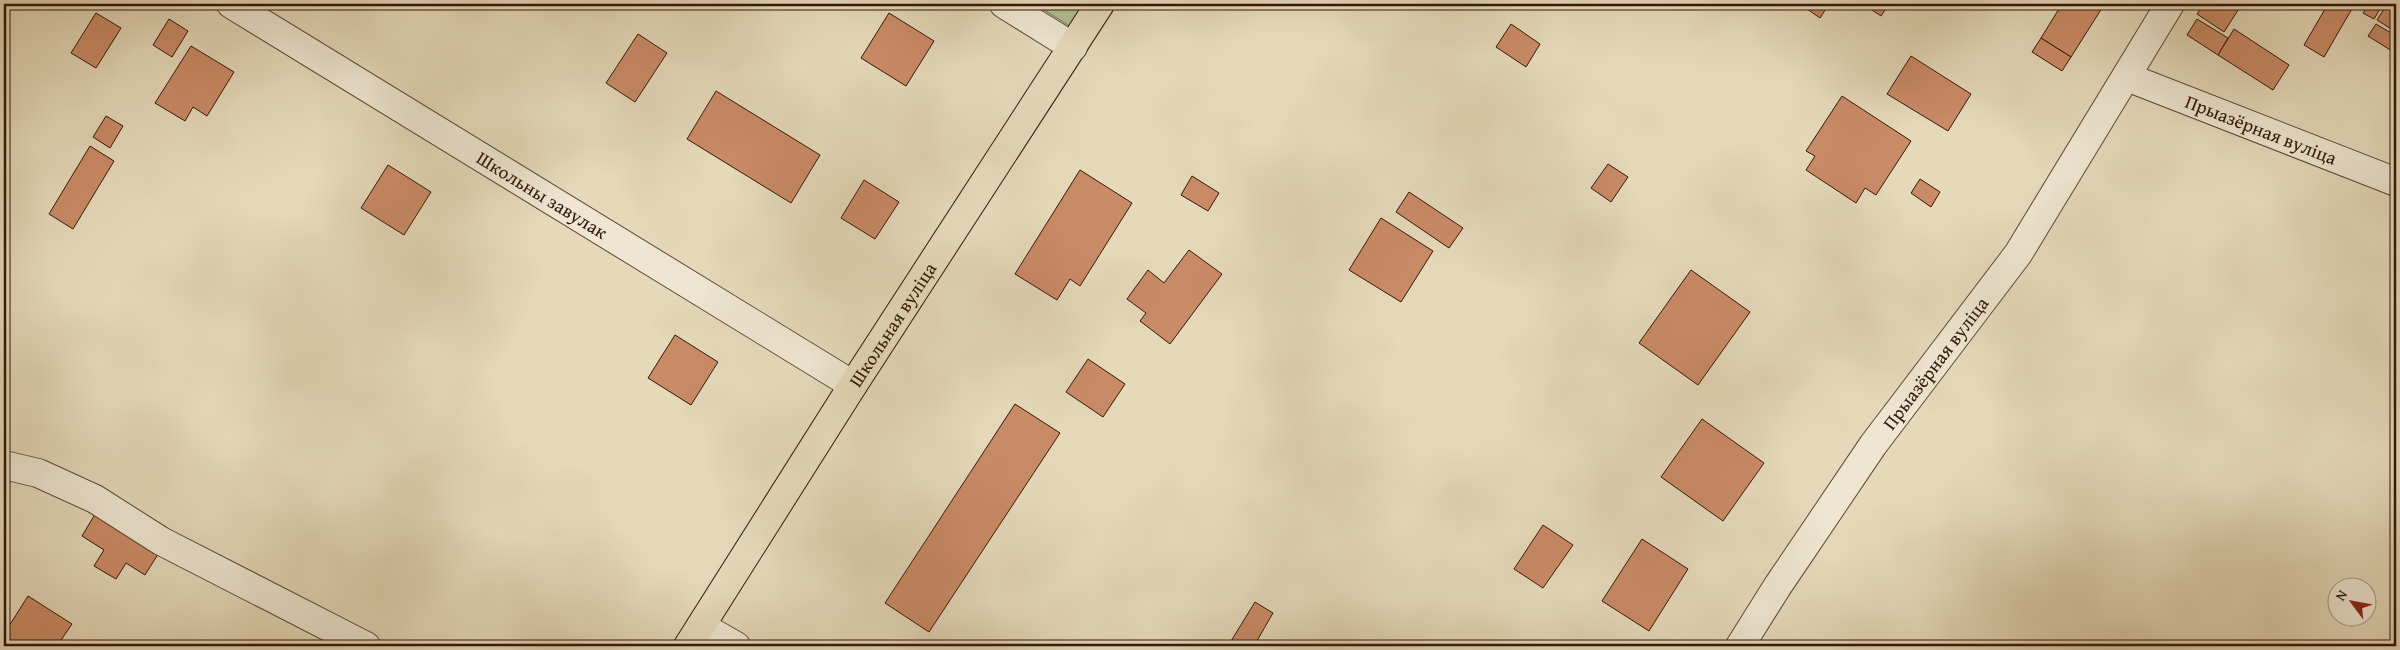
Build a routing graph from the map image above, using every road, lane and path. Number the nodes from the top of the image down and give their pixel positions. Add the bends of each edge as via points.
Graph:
1 (232, 4) edge
2 (1004, 4) edge
3 (1100, 4) edge
4 (2170, 4) edge
5 (1073, 47) junction
6 (2127, 77) junction
7 (2396, 182) edge
8 (853, 385) junction
9 (4, 465) edge
10 (695, 636) edge
11 (366, 646) edge
12 (736, 646) edge
13 (1740, 646) edge

1 - 8 street, Школьны завулак
2 - 5 street
3 - 5 main road, Школьная вуліца
4 - 6 street, Прыазёрная вуліца
5 - 8 main road, Школьная вуліца
6 - 7 street, Прыазёрная вуліца
6 - 13 street, Прыазёрная вуліца via 2018,254 1873,445
8 - 10 main road, Школьная вуліца
9 - 11 street via 38,473 95,499 161,541
10 - 12 street

